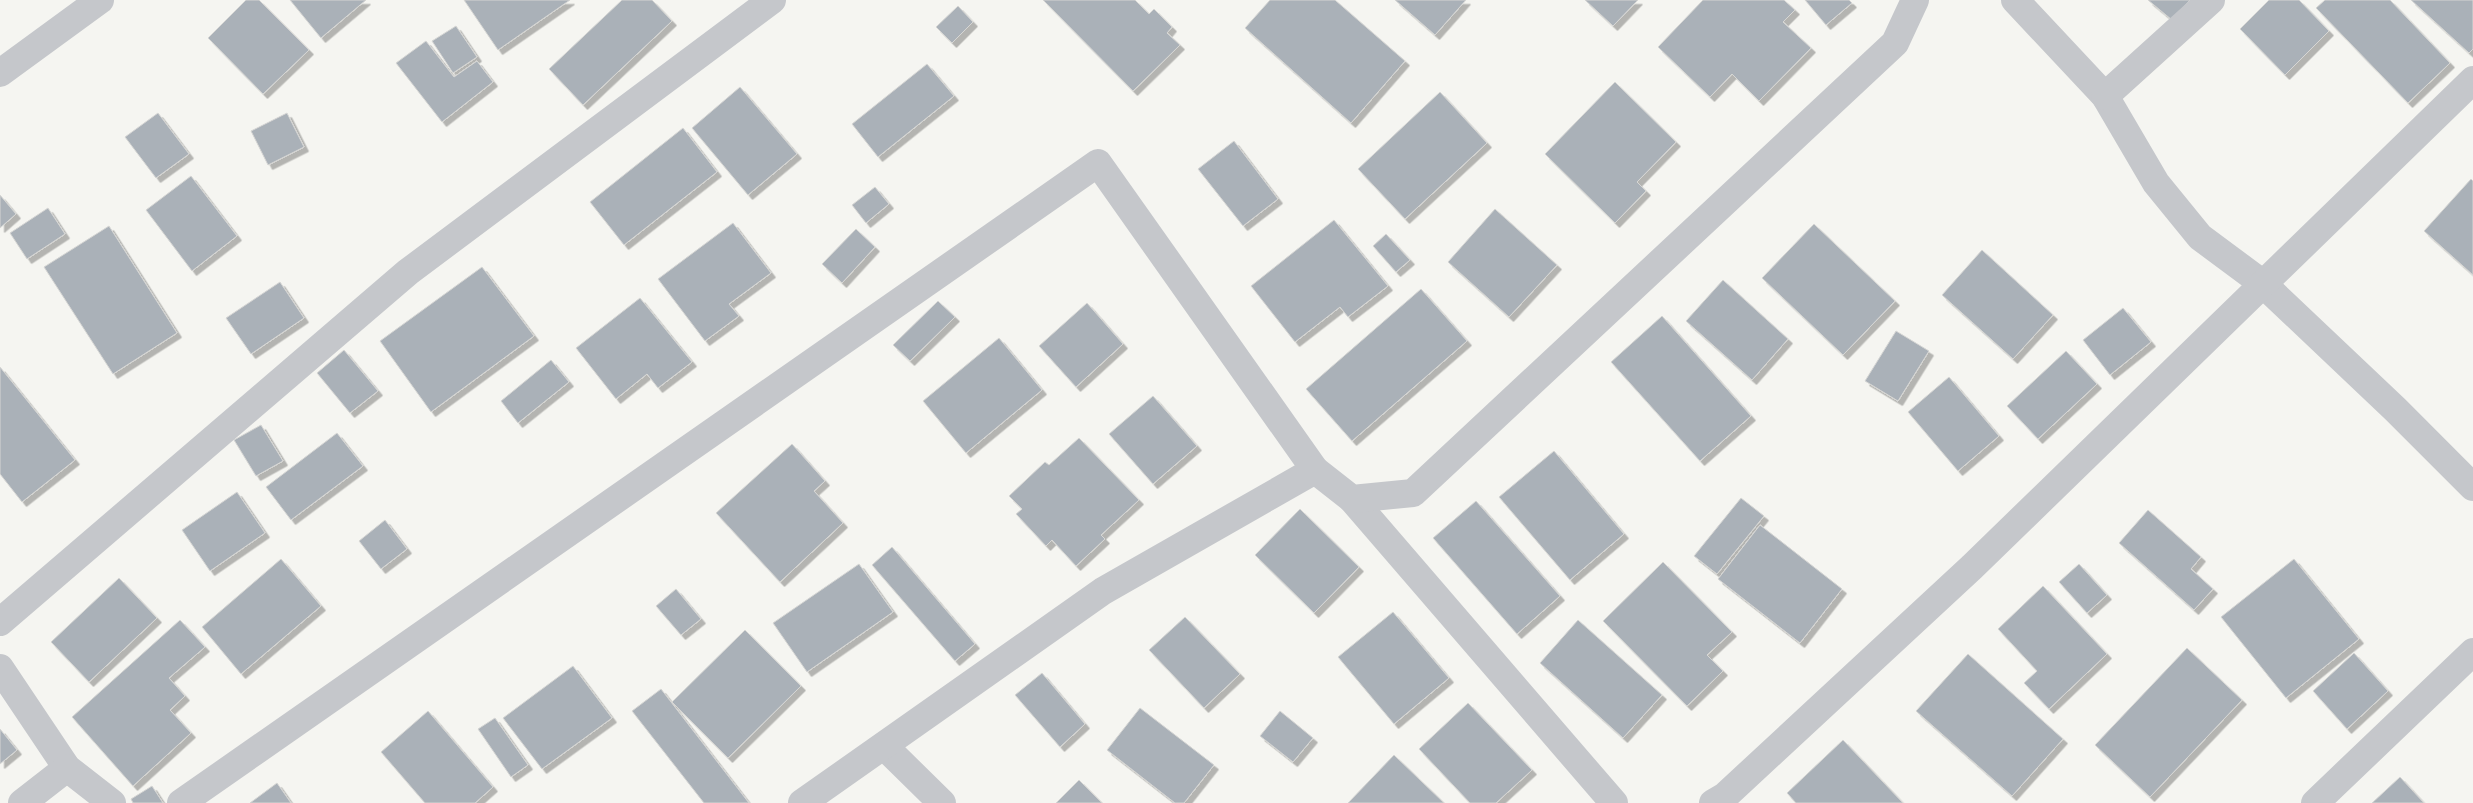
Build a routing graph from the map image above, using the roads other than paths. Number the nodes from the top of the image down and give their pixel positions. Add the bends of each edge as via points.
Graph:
1 (100, 0) edge
2 (772, 0) edge
3 (1915, 0) edge
4 (2014, 0) edge
5 (2211, 0) edge
6 (0, 73) edge
7 (2473, 80) edge
8 (2105, 96) junction
9 (2262, 283) junction
10 (1315, 470) junction
11 (2473, 487) edge
12 (1352, 499) junction
13 (0, 622) edge
14 (2473, 652) edge
15 (0, 668) edge
16 (884, 746) junction
17 (67, 768) junction
18 (22, 803) edge
19 (112, 803) edge
20 (181, 803) edge
21 (802, 803) edge
22 (942, 803) edge
23 (1614, 803) edge
24 (1713, 803) edge
25 (2315, 803) edge

1 - 6 street
2 - 13 street via 408,272
3 - 12 street via 1895,43 1412,493
4 - 8 street
5 - 8 street
7 - 9 street
8 - 9 street via 2156,183 2200,237
9 - 11 street
9 - 24 street via 1972,567 1725,796
10 - 12 street
10 - 16 street via 1103,591
10 - 20 street via 1098,163
12 - 23 street
14 - 25 street
15 - 17 street
16 - 21 street
16 - 22 street
17 - 18 street
17 - 19 street

